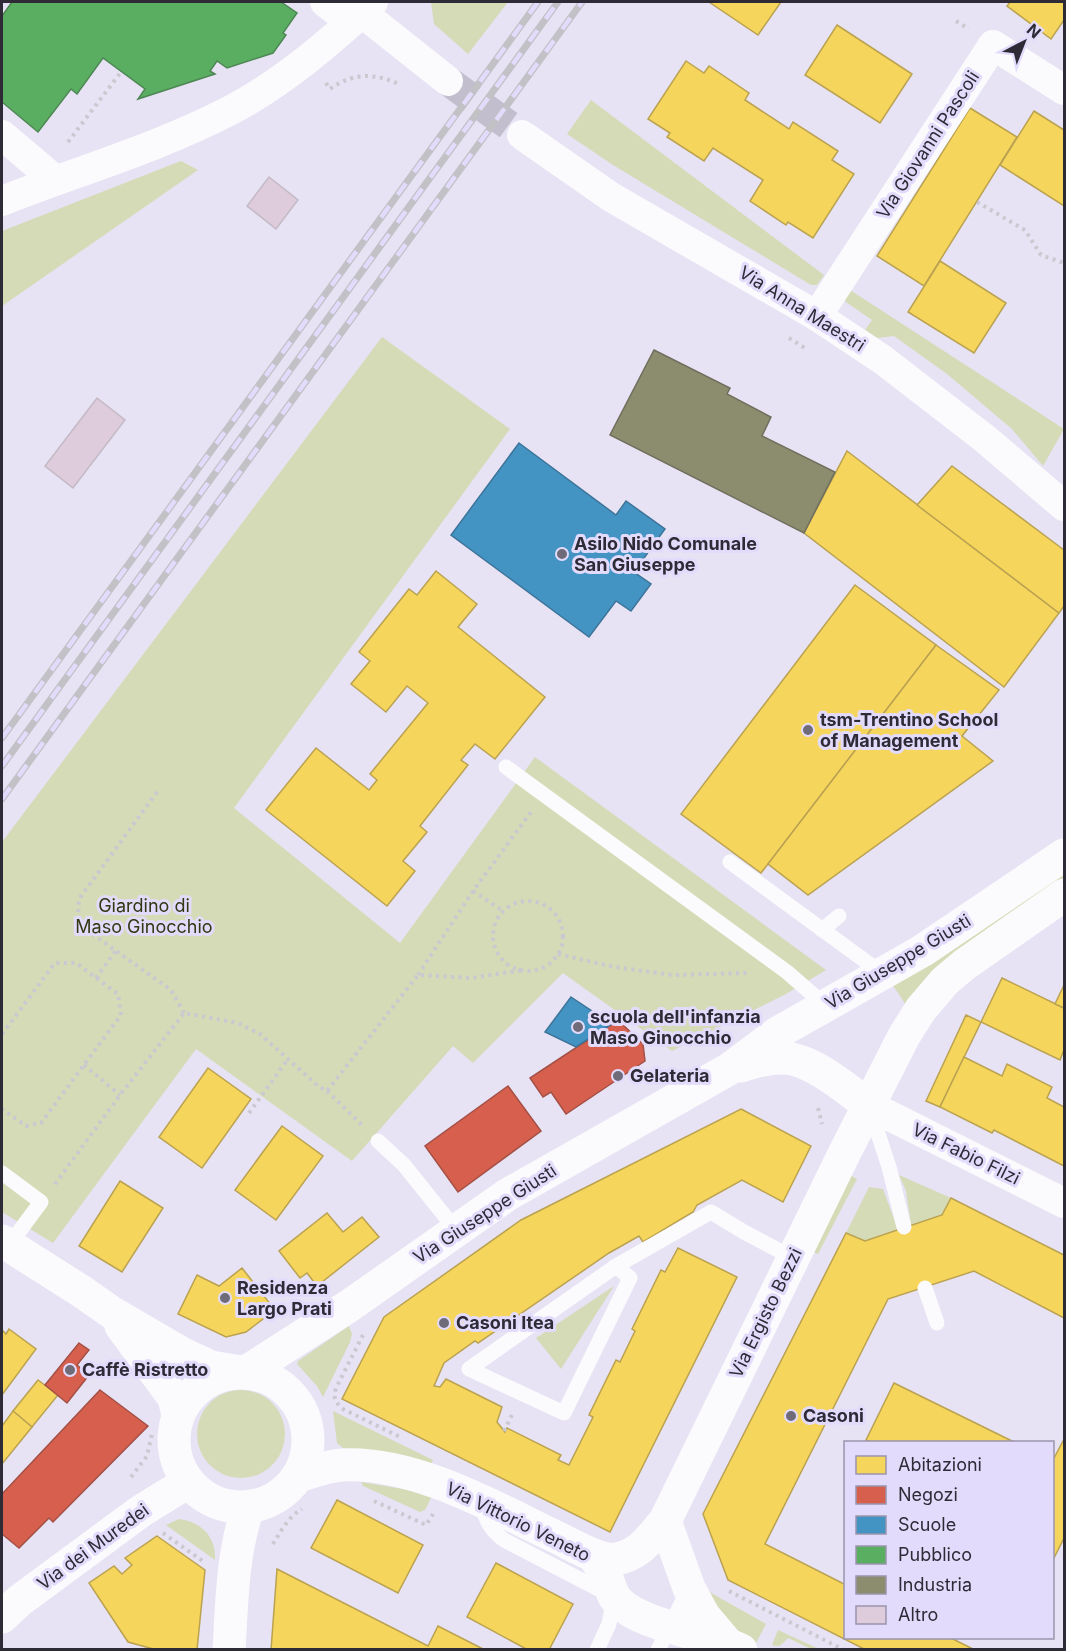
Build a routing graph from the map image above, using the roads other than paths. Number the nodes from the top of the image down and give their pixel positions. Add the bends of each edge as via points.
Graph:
1 (325, 2) edge
2 (362, 12) edge
3 (448, 81) tunnel mouth
4 (1065, 90) edge
5 (2, 135) edge
6 (522, 135) tunnel mouth
7 (55, 180) junction
8 (2, 201) edge
9 (817, 316) junction
10 (1065, 507) edge
11 (506, 767) dead end
12 (1065, 855) edge
13 (730, 862) dead end
14 (1065, 895) edge
15 (839, 916) dead end
16 (822, 930) junction
17 (884, 975) junction
18 (826, 1006) junction
19 (731, 1068) junction
20 (868, 1106) junction
21 (378, 1141) road end
22 (2, 1173) edge
23 (1065, 1203) edge
24 (904, 1227) dead end
25 (456, 1230) junction
26 (5, 1243) edge
27 (793, 1258) junction
28 (616, 1266) junction
29 (925, 1288) dead end
30 (111, 1312) junction
31 (937, 1323) dead end
32 (244, 1372) junction
33 (165, 1422) junction
34 (188, 1482) junction
35 (304, 1490) junction
36 (481, 1500) junction
37 (248, 1508) junction
38 (665, 1521) junction
39 (593, 1555) junction
40 (689, 1588) junction
41 (614, 1597) junction
42 (2, 1617) edge
43 (664, 1638) edge
44 (734, 1646) edge
45 (229, 1650) edge
46 (597, 1650) edge

1 - 2 street
2 - 3 street
2 - 7 street via 308,59 233,109 153,146
4 - 9 street, Via Giovanni Pascoli via 993,45
5 - 7 street
6 - 9 street, Via Anna Maestri via 611,197
7 - 8 street
9 - 10 street, Via Anna Maestri via 883,360
11 - 18 lane via 787,972
12 - 17 street, Via Giuseppe Giusti
13 - 16 lane
14 - 20 street, Via Giuseppe Giusti via 945,981 904,1036
15 - 16 lane
16 - 17 lane
17 - 18 street, Via Giuseppe Giusti
18 - 19 street, Via Giuseppe Giusti via 779,1032
19 - 20 street, Via Giuseppe Giusti via 766,1059 797,1060
19 - 25 street, Via Giuseppe Giusti via 507,1195
20 - 23 street, Via Fabio Filzi
20 - 24 lane
20 - 27 street, Via Ergisto Bezzi
21 - 25 lane via 404,1165
22 - 26 lane via 41,1202
25 - 32 street, Via Giuseppe Giusti via 349,1306
26 - 30 street
27 - 28 lane via 711,1212
27 - 38 street, Via Ergisto Bezzi
28 - 28 lane via 518,1334 469,1369 564,1413 630,1278
29 - 31 lane
30 - 32 street via 211,1367
30 - 33 street via 174,1398
32 - 33 street via 218,1377 197,1389
32 - 35 street via 276,1382 301,1408 308,1443
33 - 34 street via 174,1431 174,1448
34 - 37 street via 208,1499 232,1508
34 - 42 street, Via dei Muredei via 141,1510
35 - 36 street, Via Vittorio Veneto via 339,1465 359,1465 399,1472
35 - 37 street via 285,1491
36 - 39 street, Via Vittorio Veneto
36 - 41 lane via 488,1524 504,1540
37 - 45 street via 234,1571
38 - 39 street, Via Ergisto Bezzi via 637,1552 613,1560
38 - 40 street
39 - 41 street, Via Vittorio Veneto
40 - 43 lane
40 - 44 street via 705,1616
41 - 43 street, Via Vittorio Veneto
41 - 46 lane via 609,1624
43 - 44 street, Via Vittorio Veneto

